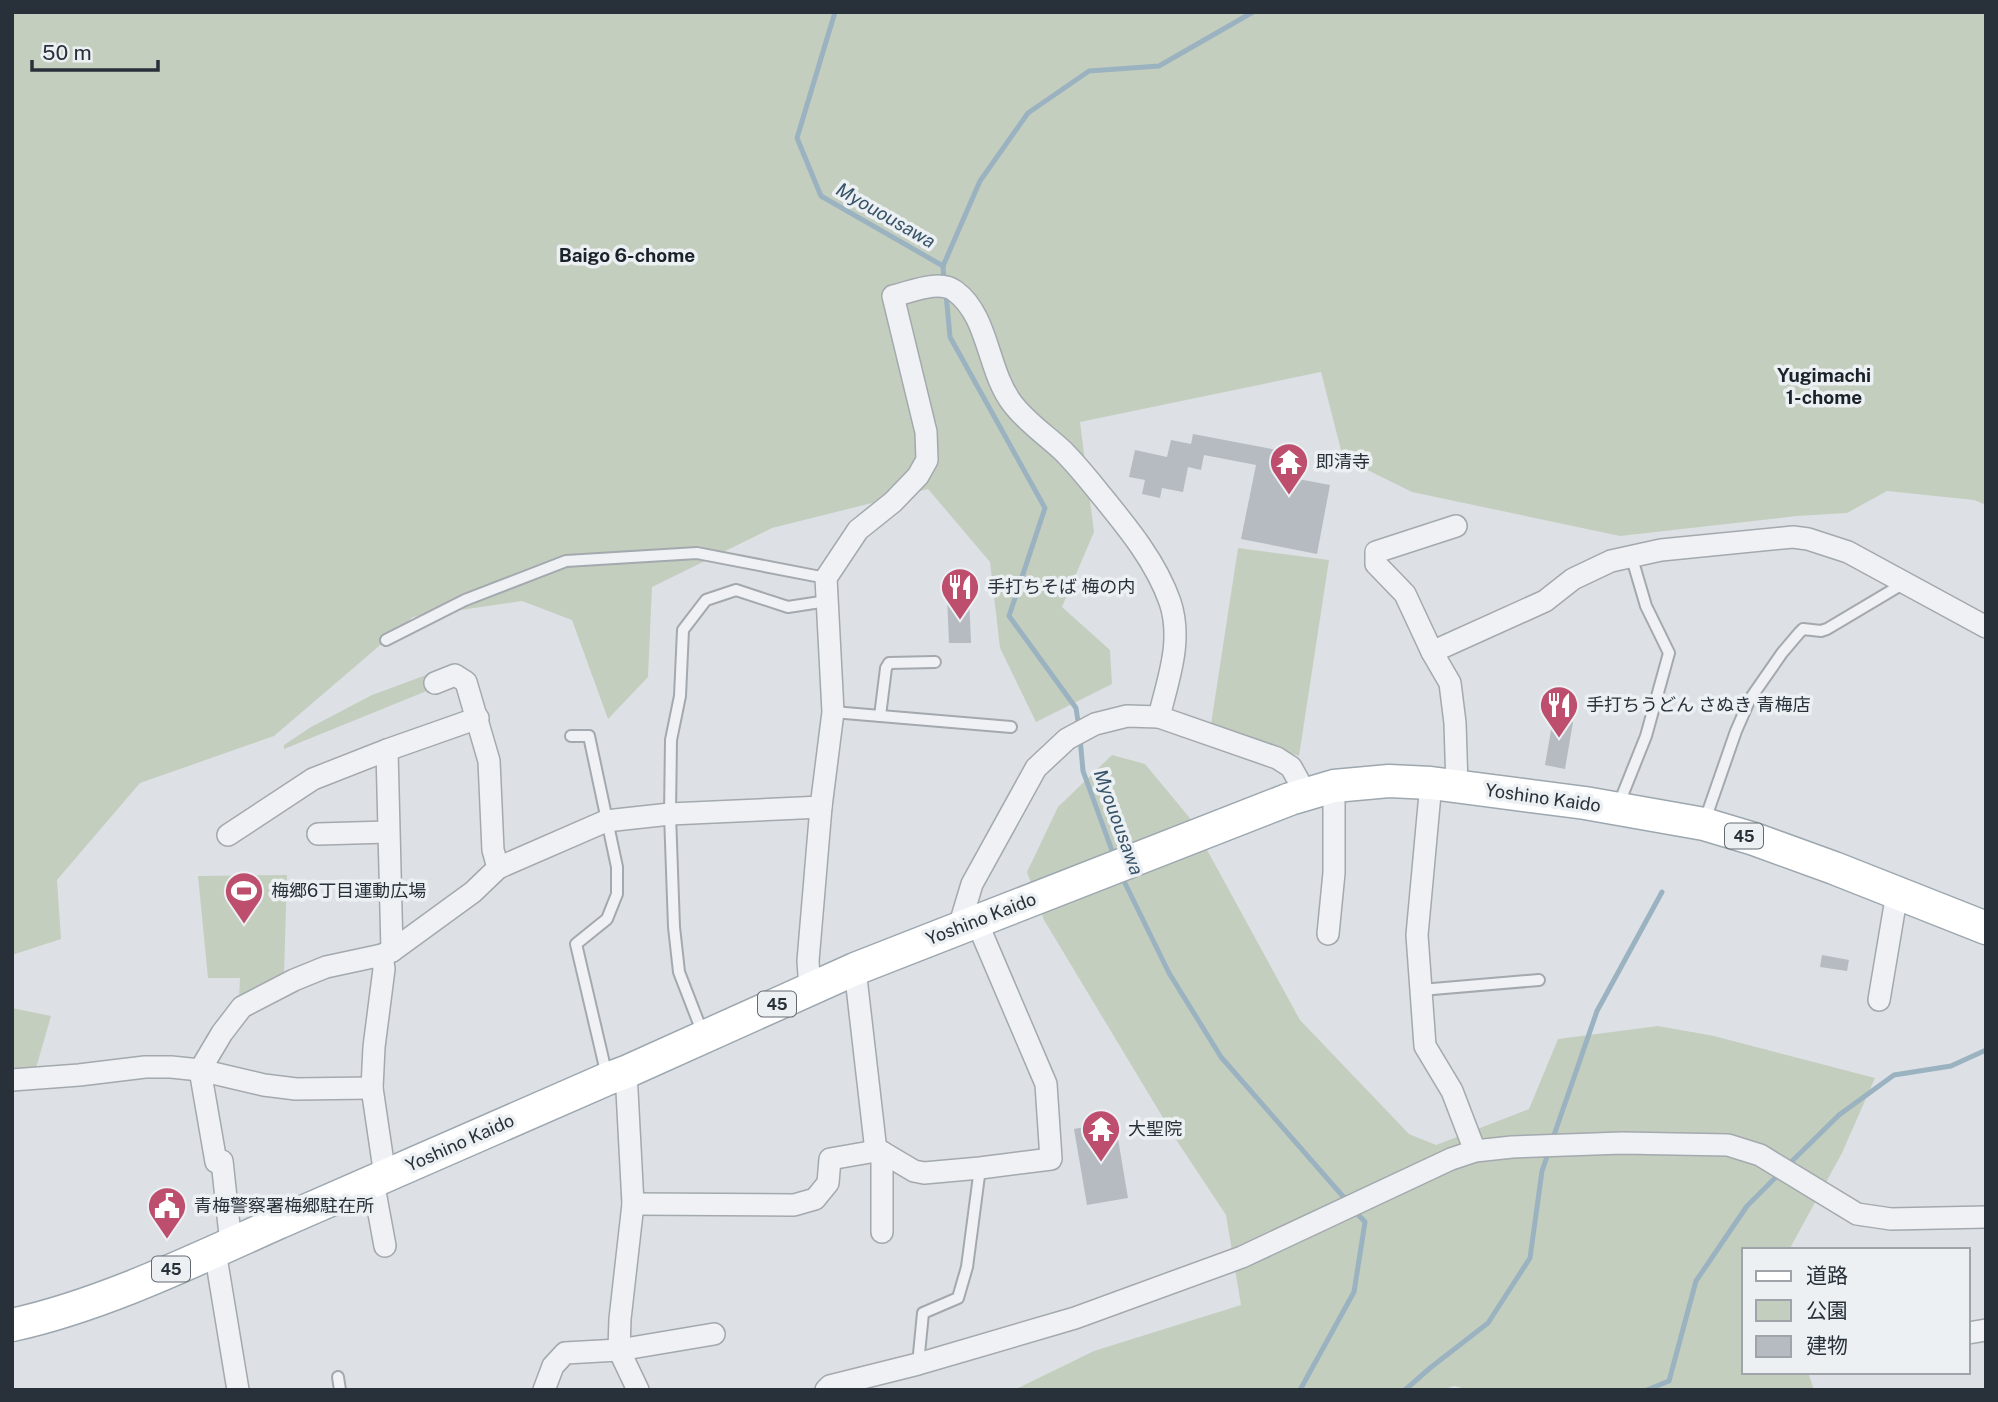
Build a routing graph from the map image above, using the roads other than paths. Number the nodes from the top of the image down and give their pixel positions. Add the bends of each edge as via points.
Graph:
1 (1456, 526) dead end
2 (1631, 555) junction
3 (826, 578) junction
4 (1906, 582) junction
5 (827, 601) junction
6 (1986, 627) edge
7 (386, 640) dead end
8 (1432, 652) junction
9 (935, 662) dead end
10 (435, 683) dead end
11 (833, 712) junction
12 (880, 716) junction
13 (1159, 717) junction
14 (478, 718) junction
15 (1011, 727) dead end
16 (571, 736) dead end
17 (387, 750) junction
18 (1444, 784) junction
19 (1320, 790) junction
20 (821, 807) junction
21 (1617, 809) junction
22 (670, 814) junction
23 (606, 821) junction
24 (1704, 824) junction
25 (388, 832) junction
26 (318, 834) dead end
27 (228, 835) dead end
28 (498, 868) junction
29 (1897, 893) junction
30 (967, 924) junction
31 (1986, 928) edge
32 (1328, 934) dead end
33 (387, 953) junction
34 (855, 969) junction
35 (1539, 979) dead end
36 (810, 990) junction
37 (1421, 990) junction
38 (1879, 1000) dead end
39 (704, 1037) junction
40 (200, 1070) junction
41 (616, 1075) junction
42 (12, 1080) edge
43 (372, 1088) junction
44 (879, 1151) junction
45 (1475, 1151) junction
46 (980, 1168) junction
47 (379, 1178) junction
48 (632, 1204) junction
49 (1986, 1217) edge
50 (882, 1232) dead end
51 (385, 1246) dead end
52 (223, 1247) junction
53 (12, 1325) edge
54 (714, 1334) dead end
55 (620, 1350) junction
56 (918, 1364) junction
57 (338, 1377) dead end
58 (238, 1390) edge
59 (340, 1390) edge
60 (544, 1390) edge
61 (638, 1390) edge
62 (826, 1390) edge

1 - 8 street via 1376,552 1376,564 1405,594
2 - 4 street via 1808,538 1848,552
2 - 8 street via 1573,579 1545,601
2 - 21 lane via 1646,606 1669,653 1646,736
3 - 5 street
3 - 7 lane via 697,553 566,561 465,600
3 - 13 street via 858,530 893,502 927,460 926,432 894,296 949,287 971,307 1000,385 1013,405 1085,476 1130,530 1160,578 1171,604 1176,646
4 - 6 street
4 - 24 lane via 1827,629 1804,629 1782,653 1750,699
5 - 11 street
5 - 22 lane via 788,607 736,590 706,600 684,630 680,696 671,740
8 - 18 street via 1450,683 1455,723
9 - 12 lane via 889,663
10 - 14 street via 455,675 466,682
11 - 12 lane
11 - 20 street
12 - 15 lane
13 - 19 street via 1277,758
13 - 30 street via 1127,716 1095,724 1067,739 1036,768 972,884
14 - 17 street
14 - 28 street via 489,761
16 - 23 lane via 589,736
17 - 25 street
17 - 27 street via 313,779
18 - 19 main road, Yoshino Kaido / 45 via 1389,781
18 - 21 main road, Yoshino Kaido / 45
18 - 37 street via 1417,934
19 - 30 main road, Yoshino Kaido / 45
19 - 32 street via 1335,873
20 - 22 street
20 - 36 street via 808,961
21 - 24 main road, Yoshino Kaido / 45
22 - 23 street
22 - 39 lane via 678,972
23 - 28 street
23 - 41 lane via 617,866 617,894 607,919 576,944
24 - 29 main road, Yoshino Kaido / 45
25 - 26 street
25 - 33 street
28 - 33 street via 473,892
29 - 31 main road, Yoshino Kaido / 45
29 - 38 street
30 - 34 main road, Yoshino Kaido / 45
30 - 46 street via 1046,1084 1051,1159
33 - 40 street via 326,967 242,1007
33 - 43 street
34 - 36 main road, Yoshino Kaido / 45
34 - 44 street
35 - 37 lane
36 - 39 main road, Yoshino Kaido / 45
37 - 45 street via 1424,1046 1452,1091
39 - 41 main road, Yoshino Kaido / 45
40 - 42 street via 145,1068
40 - 43 street via 296,1089
40 - 52 street via 216,1161 222,1161
41 - 47 main road, Yoshino Kaido / 45
41 - 48 street
43 - 47 street
44 - 46 street via 924,1173
44 - 48 street via 830,1159 828,1183 815,1199 793,1205
44 - 50 street
45 - 49 street via 1622,1143 1728,1144 1760,1155 1857,1213 1891,1219
45 - 56 street via 1242,1256 1075,1318
46 - 56 lane via 967,1267 958,1298 923,1312
47 - 51 street
47 - 52 main road, Yoshino Kaido / 45
48 - 55 street
52 - 53 main road, Yoshino Kaido / 45 via 112,1294
52 - 58 street
54 - 55 street
55 - 60 street via 565,1353 553,1366
55 - 61 street
56 - 62 street
57 - 59 lane

